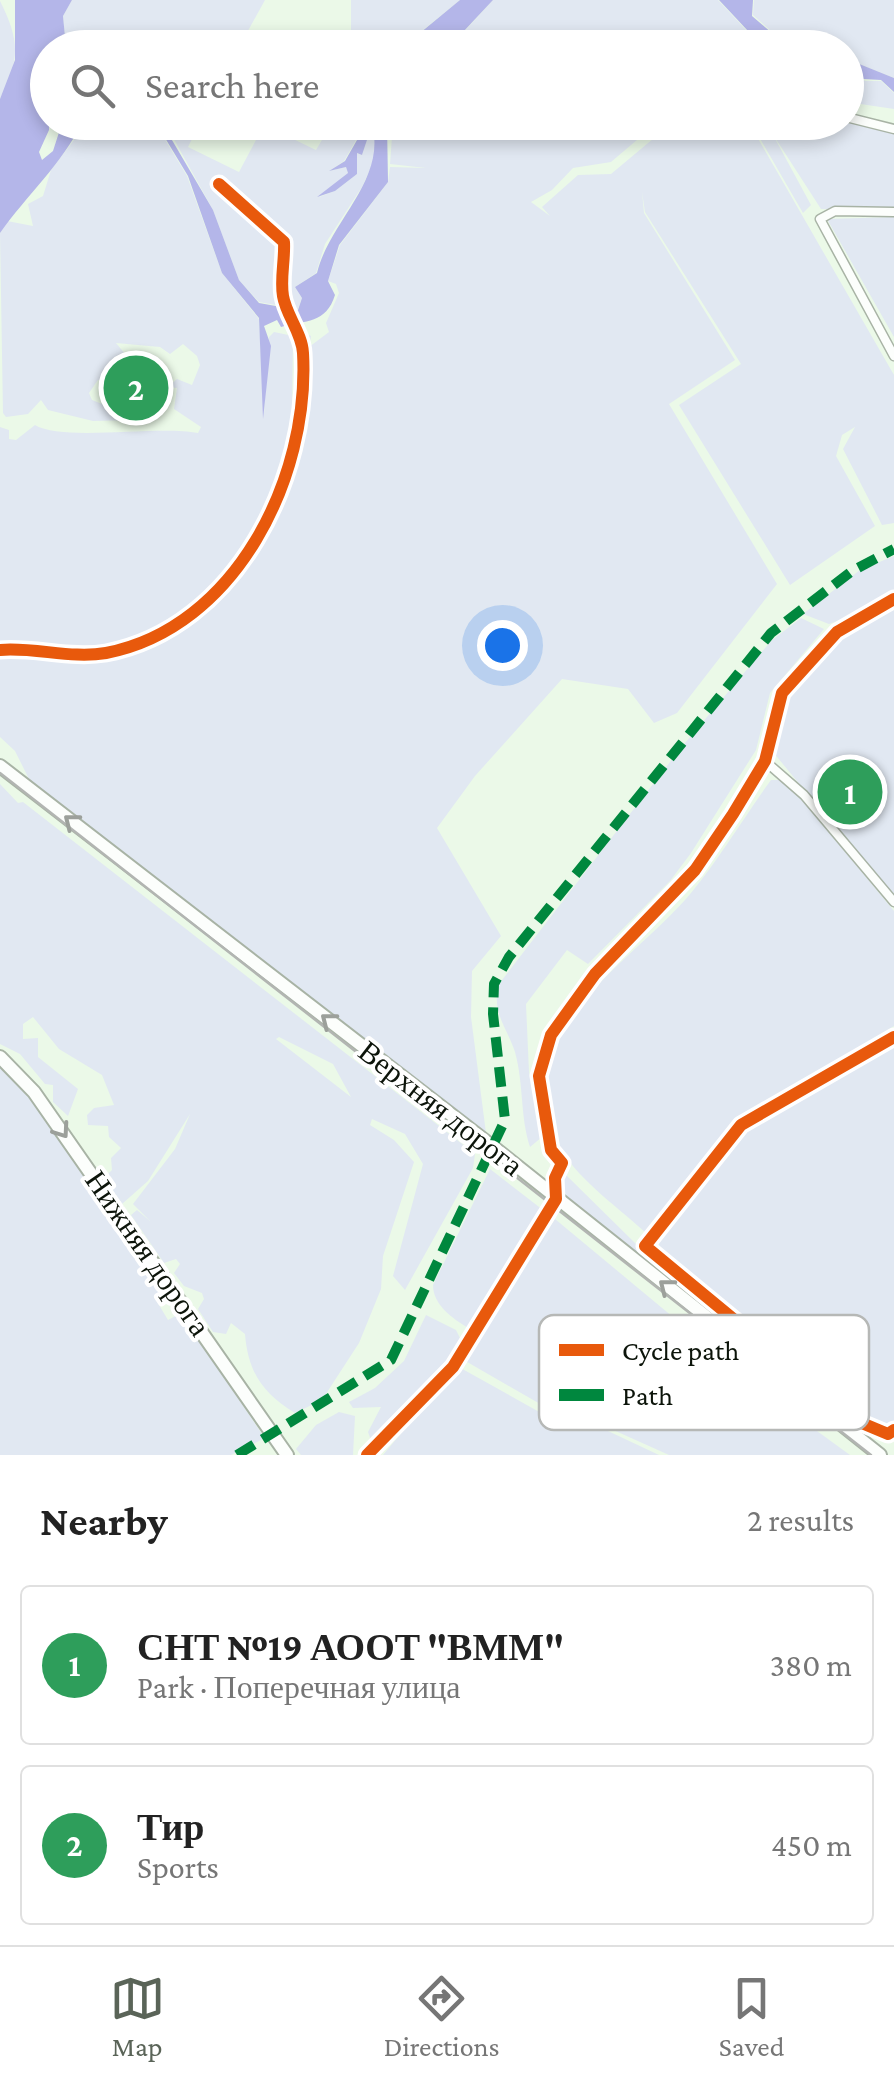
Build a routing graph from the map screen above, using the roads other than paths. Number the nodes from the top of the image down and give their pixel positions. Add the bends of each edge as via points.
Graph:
1 (864, 122) edge
2 (894, 129) edge
3 (219, 184) dead end
4 (894, 212) edge
5 (894, 356) edge
6 (894, 599) edge
7 (0, 650) edge
8 (765, 761) junction
9 (0, 766) edge
10 (894, 902) edge
11 (894, 1037) edge
12 (0, 1057) edge
13 (556, 1200) junction
14 (702, 1315) edge
15 (729, 1315) edge
16 (869, 1426) edge
17 (848, 1430) edge
18 (894, 1430) edge
19 (288, 1455) edge
20 (367, 1455) edge
21 (880, 1455) edge

1 - 2 street
3 - 7 street via 284,242 285,303 303,348 301,399 282,483 264,522 219,592 185,622 108,652
4 - 5 street via 835,212 820,219
6 - 8 street via 837,632 782,693
8 - 10 street via 804,795
8 - 13 street via 695,870 595,974 551,1036 539,1076 551,1150 562,1163
13 -> 9 main road, Верхняя дорога
11 - 15 street via 741,1125 645,1246
12 -> 19 main road, Нижняя дорога via 34,1092
14 -> 13 main road, Верхняя дорога
13 - 20 street via 453,1367
16 - 18 street
21 -> 17 main road, Верхняя дорога

